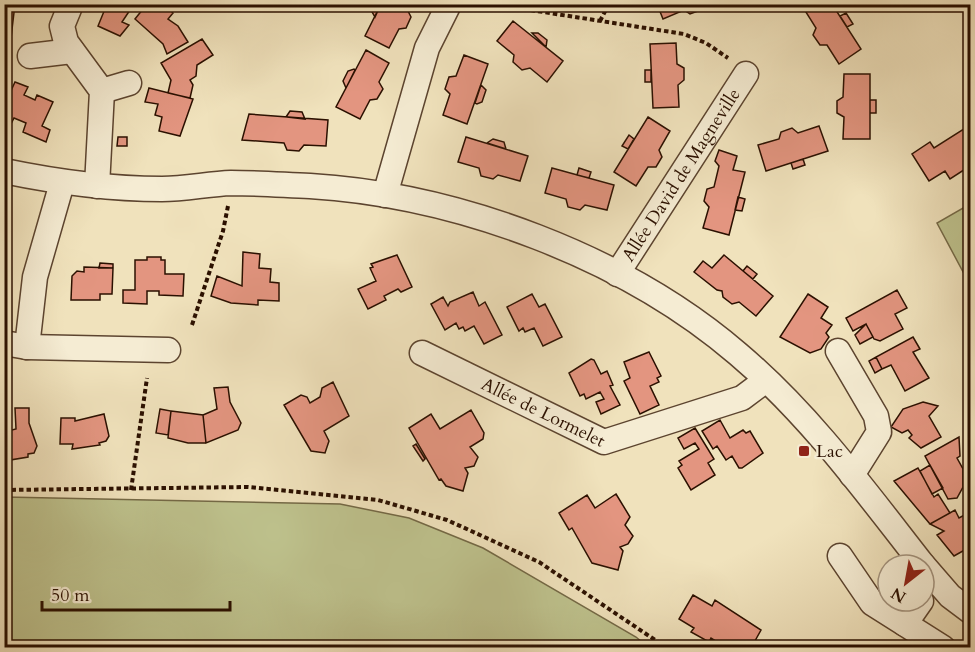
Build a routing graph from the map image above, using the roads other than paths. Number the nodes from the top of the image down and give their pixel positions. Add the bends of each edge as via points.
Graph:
1 (71, 4) edge
2 (449, 4) edge
3 (72, 51) junction
4 (30, 56) dead end
5 (746, 74) road end
6 (129, 83) dead end
7 (102, 91) junction
8 (4, 171) edge
9 (62, 183) junction
10 (97, 186) junction
11 (385, 195) junction
12 (617, 274) junction
13 (16, 345) edge
14 (168, 350) dead end
15 (838, 351) dead end
16 (422, 353) dead end
17 (766, 380) junction
18 (852, 475) junction
19 (909, 553) edge
20 (840, 556) dead end
21 (936, 584) edge
22 (970, 611) edge
23 (913, 613) edge
24 (905, 624) junction
25 (943, 648) edge

1 - 3 street via 62,26
2 - 11 street via 428,48
3 - 4 street
3 - 7 street
5 - 12 street, Allée David de Magneville
6 - 7 street
7 - 10 street
8 - 9 street
9 - 10 street
9 - 13 street
10 - 11 street via 310,186
11 - 12 street via 502,225
12 - 17 street via 699,323
13 - 14 street
15 - 18 street via 876,416 879,432
16 - 17 street, Allée de Lormelet via 604,442 742,398
17 - 18 street
18 - 19 street
20 - 24 street via 872,603
21 - 22 street
23 - 24 street
24 - 25 street

